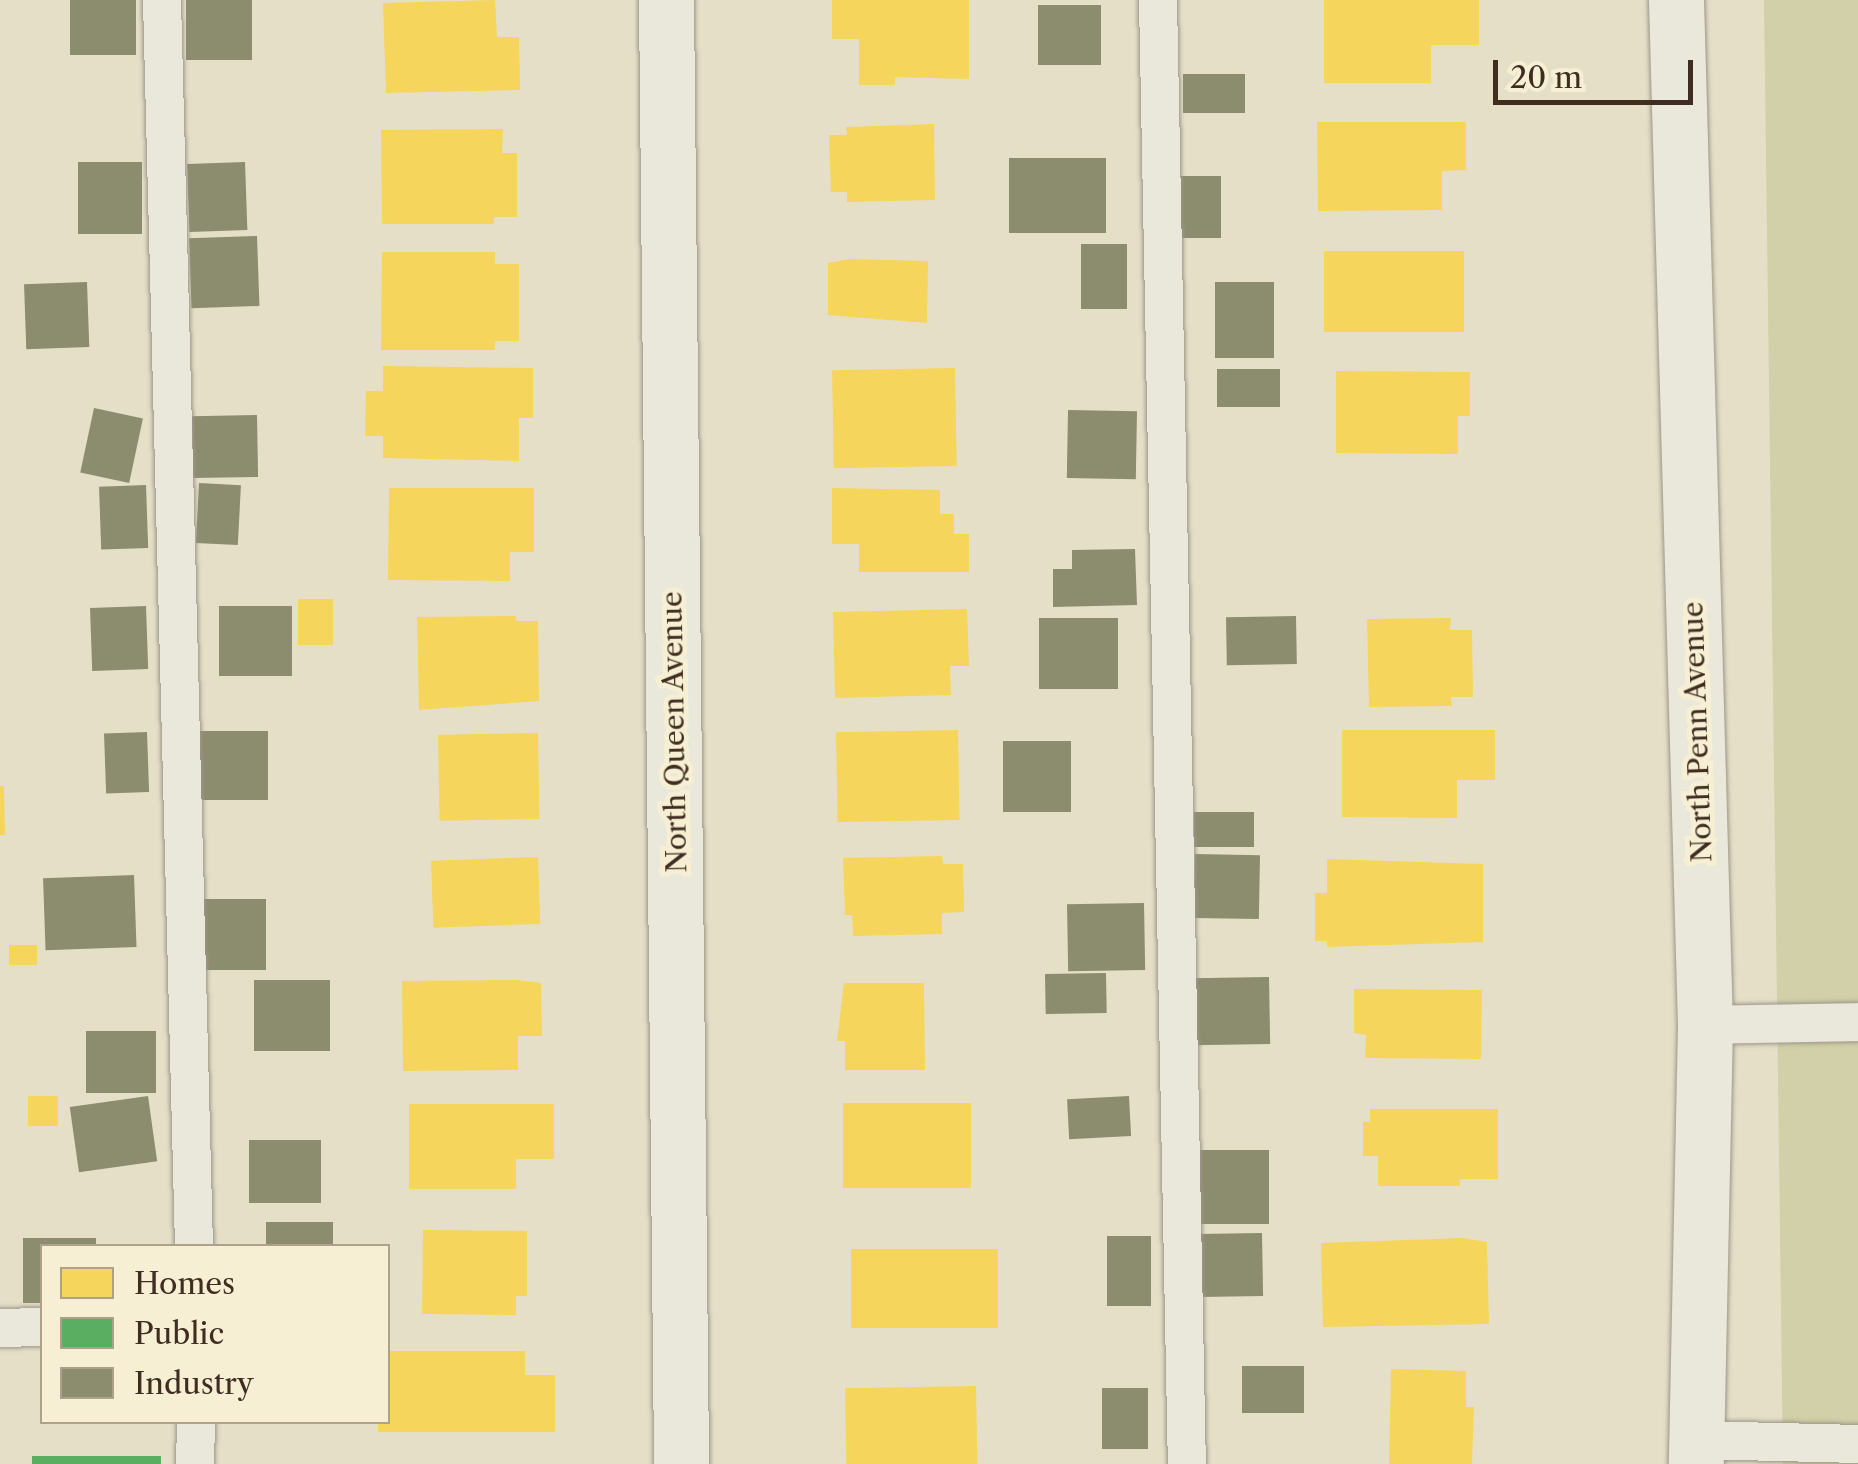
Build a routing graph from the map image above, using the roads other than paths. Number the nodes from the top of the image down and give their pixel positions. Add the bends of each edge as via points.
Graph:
1 (162, 0) edge
2 (666, 0) edge
3 (1158, 0) edge
4 (1676, 0) edge
5 (1858, 1022) edge
6 (1705, 1024) junction
7 (194, 1244) edge
8 (40, 1327) edge
9 (0, 1328) edge
10 (196, 1424) edge
11 (1858, 1444) edge
12 (1696, 1452) edge
13 (196, 1464) edge
14 (681, 1464) edge
15 (1187, 1464) edge

1 - 7 lane
2 - 14 street, North Queen Avenue
3 - 15 lane
4 - 6 street, North Penn Avenue
5 - 6 lane
6 - 12 street, North Penn Avenue
8 - 9 lane
10 - 13 lane
11 - 12 lane

